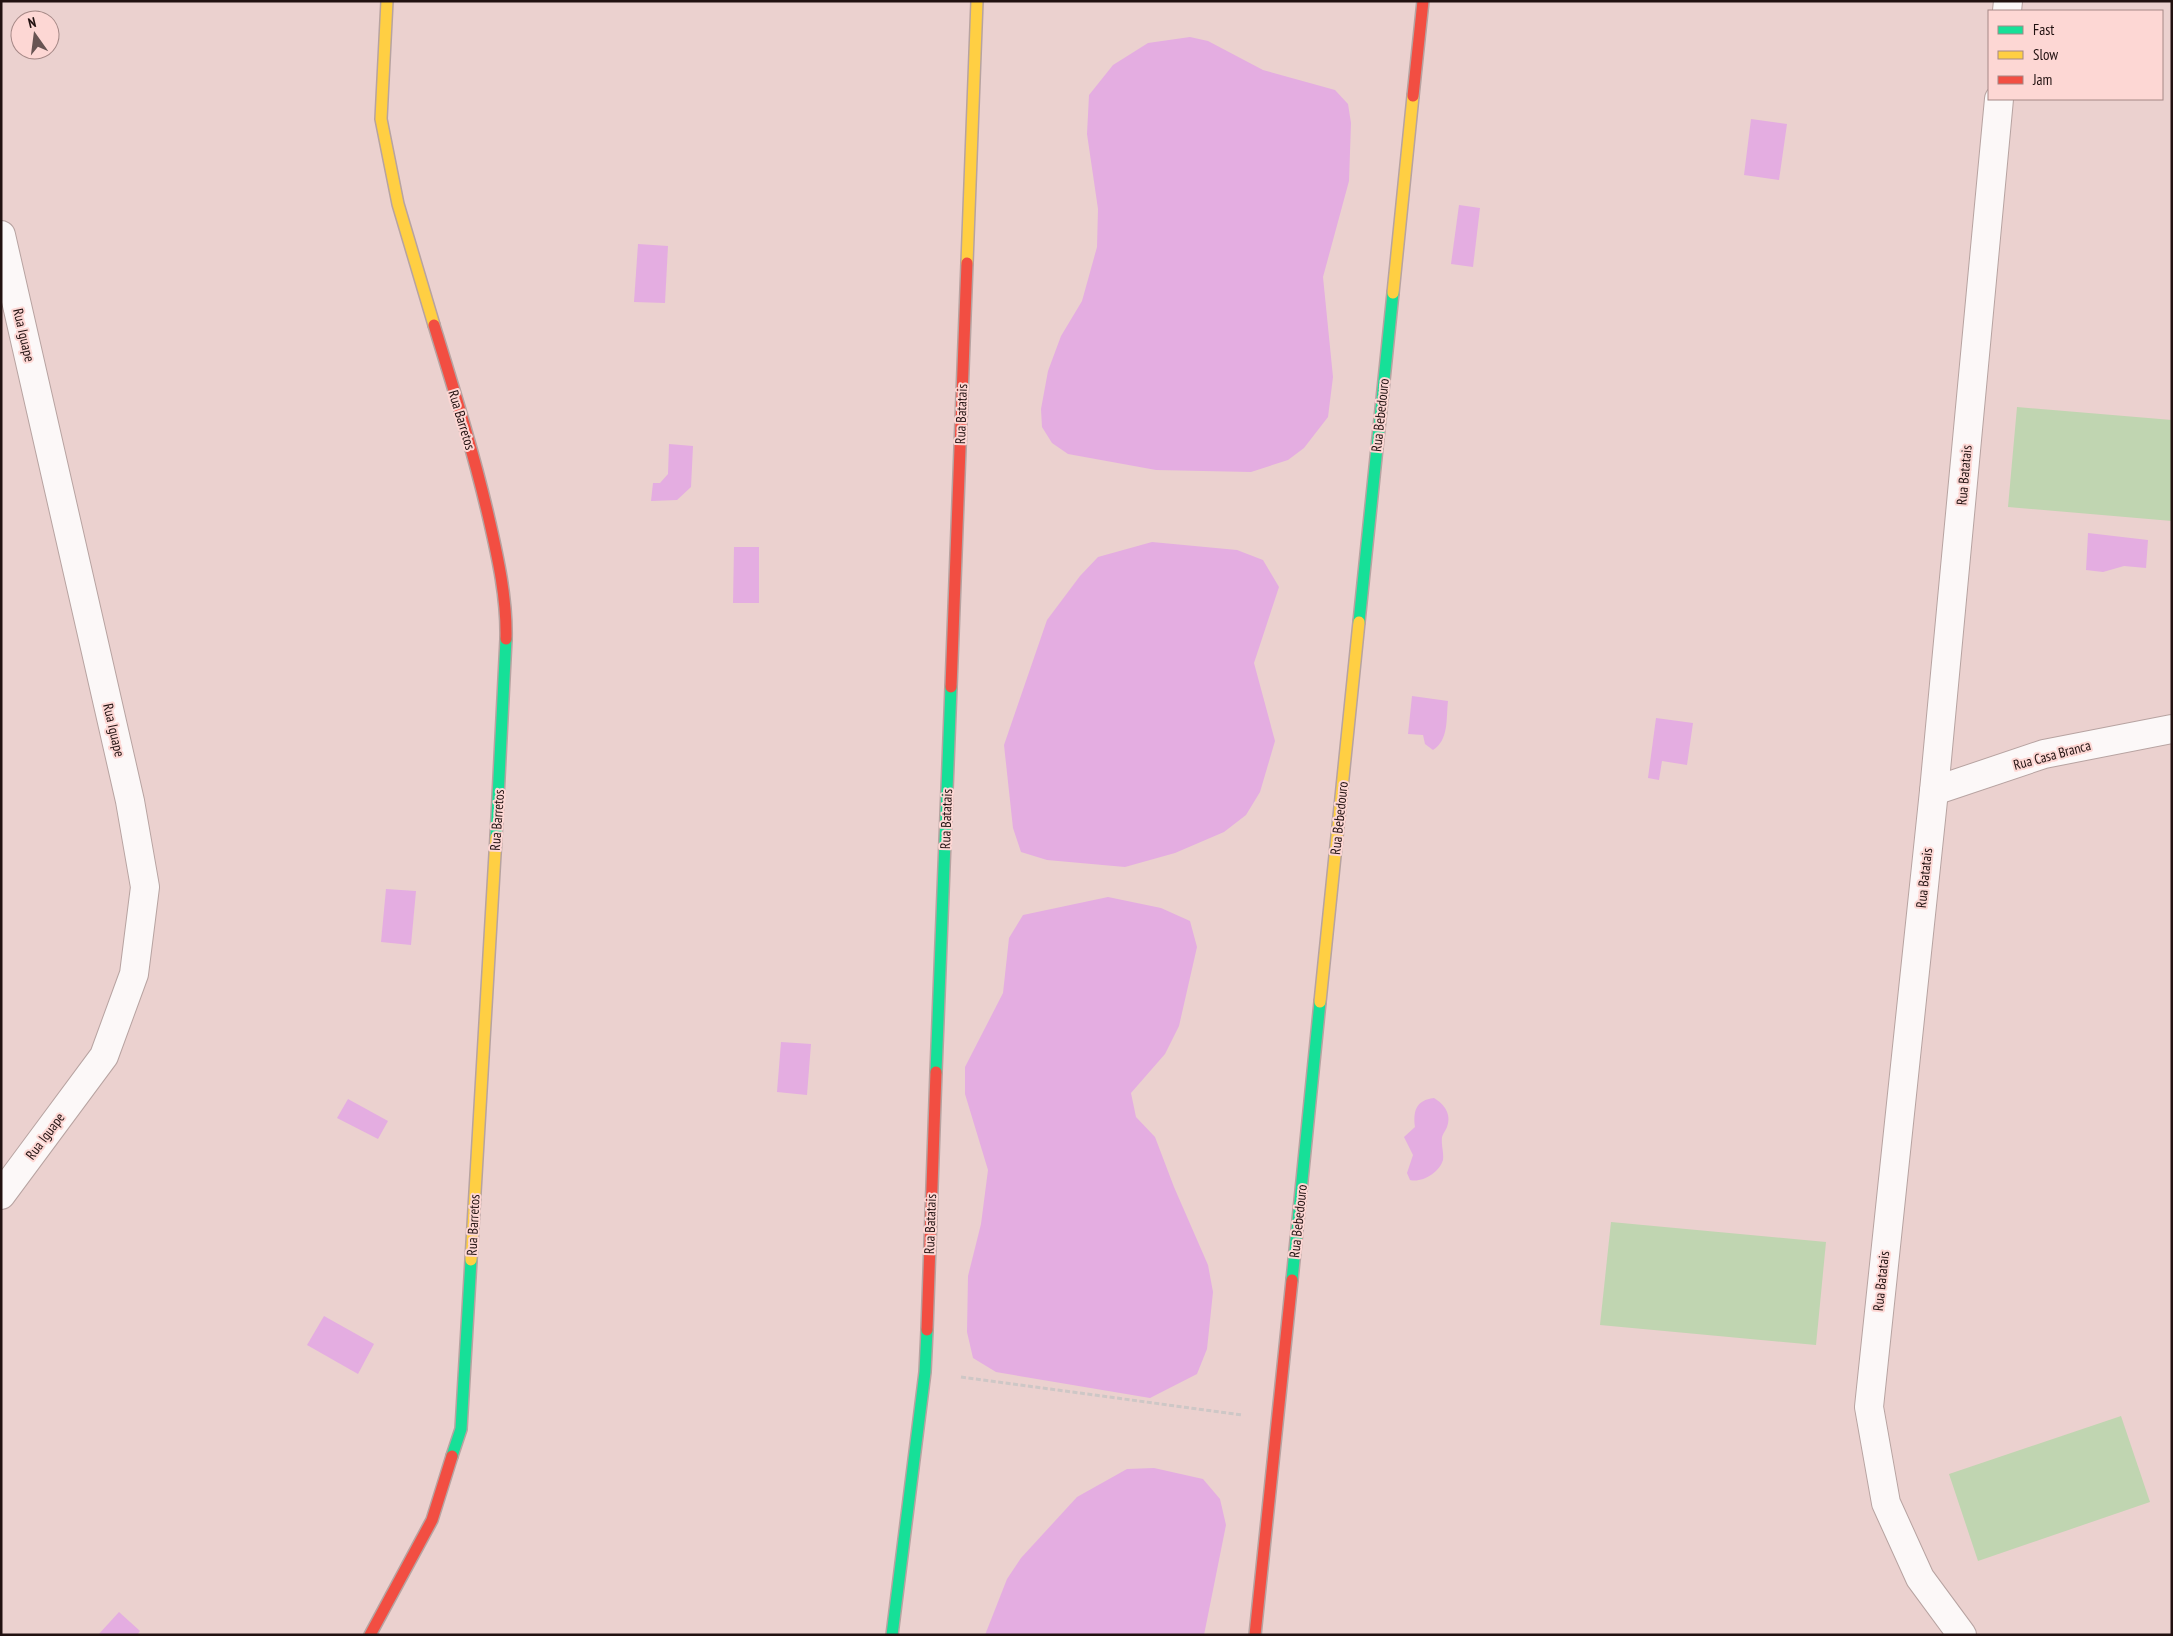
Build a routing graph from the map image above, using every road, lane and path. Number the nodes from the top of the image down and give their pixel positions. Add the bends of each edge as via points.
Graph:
1 (387, 1) edge
2 (977, 1) edge
3 (1423, 1) edge
4 (1999, 100) edge
5 (1, 234) edge
6 (2172, 729) edge
7 (1934, 791) junction
8 (1, 1195) edge
9 (925, 1372) junction
10 (1278, 1420) junction
11 (370, 1635) edge
12 (892, 1635) edge
13 (1255, 1635) edge
14 (1962, 1635) edge

1 - 11 street, Rua Barretos via 381,119 398,204 477,468 497,555 506,626 461,1429 432,1520
2 - 9 street, Rua Batatais
3 - 10 street, Rua Bebedouro
4 - 7 street, Rua Batatais
5 - 8 street, Rua Iguape via 130,801 145,887 134,974 104,1056
6 - 7 street, Rua Casa Branca via 2044,754
7 - 14 street, Rua Batatais via 1868,1407 1886,1503 1920,1578
9 - 10 path
9 - 12 street, Rua Batatais
10 - 13 street, Rua Bebedouro

